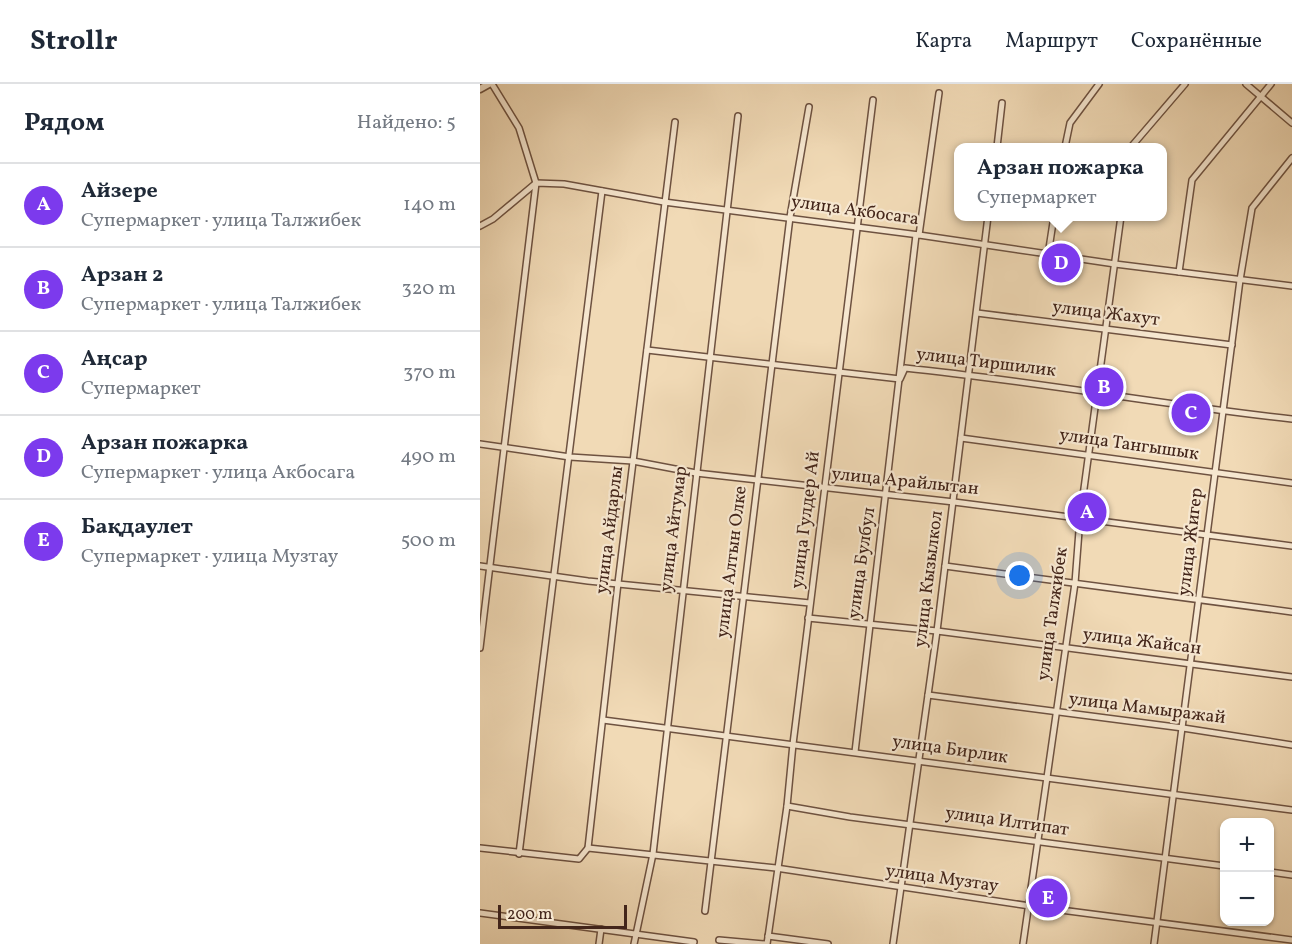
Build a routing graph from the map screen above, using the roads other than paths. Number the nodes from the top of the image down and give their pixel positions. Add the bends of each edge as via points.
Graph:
1 (490, 84) edge
2 (1099, 84) edge
3 (1185, 84) edge
4 (1246, 84) edge
5 (1271, 84) edge
6 (480, 89) edge
7 (939, 93) dead end
8 (1261, 97) junction
9 (873, 100) dead end
10 (1002, 103) dead end
11 (809, 107) dead end
12 (738, 116) dead end
13 (675, 122) dead end
14 (1292, 123) edge
15 (997, 143) edge
16 (1066, 143) edge
17 (1134, 143) edge
18 (1292, 158) edge
19 (536, 183) junction
20 (602, 191) junction
21 (664, 202) junction
22 (726, 208) junction
23 (790, 218) junction
24 (988, 221) edge
25 (1053, 221) edge
26 (1120, 221) edge
27 (480, 226) edge
28 (858, 228) junction
29 (918, 235) junction
30 (985, 246) junction
31 (1048, 255) junction
32 (1115, 264) junction
33 (1179, 272) junction
34 (1240, 280) junction
35 (1292, 286) edge
36 (977, 313) junction
37 (1105, 328) junction
38 (1232, 345) junction
39 (646, 350) junction
40 (709, 357) junction
41 (772, 364) junction
42 (839, 372) junction
43 (970, 374) junction
44 (900, 379) junction
45 (1097, 393) junction
46 (1223, 411) junction
47 (1292, 419) edge
48 (962, 438) junction
49 (480, 444) edge
50 (504, 447) junction
51 (1089, 454) junction
52 (570, 457) junction
53 (633, 461) junction
54 (696, 473) junction
55 (1215, 473) junction
56 (758, 480) junction
57 (1292, 483) edge
58 (825, 488) junction
59 (887, 495) junction
60 (954, 502) junction
61 (1080, 518) junction
62 (1206, 535) junction
63 (1292, 546) edge
64 (480, 566) edge
65 (945, 566) junction
66 (490, 567) junction
67 (555, 577) junction
68 (618, 583) junction
69 (1075, 583) junction
70 (682, 589) junction
71 (744, 596) junction
72 (1199, 599) junction
73 (810, 603) junction
74 (1292, 612) edge
75 (808, 618) junction
76 (869, 624) junction
77 (938, 632) junction
78 (480, 648) edge
79 (1065, 648) junction
80 (1190, 664) junction
81 (1292, 677) edge
82 (927, 695) junction
83 (1055, 712) junction
84 (603, 720) junction
85 (667, 728) junction
86 (1183, 728) junction
87 (726, 736) junction
88 (793, 744) junction
89 (1292, 745) edge
90 (855, 752) junction
91 (920, 761) junction
92 (1047, 778) junction
93 (1174, 794) junction
94 (787, 806) junction
95 (1292, 810) edge
96 (910, 825) junction
97 (1039, 842) junction
98 (480, 848) edge
99 (588, 848) junction
100 (519, 854) junction
101 (652, 854) junction
102 (1165, 858) junction
103 (711, 861) junction
104 (1220, 865) edge
105 (776, 868) junction
106 (1274, 872) edge
107 (1292, 874) edge
108 (901, 889) junction
109 (1030, 906) junction
110 (705, 911) dead end
111 (480, 913) edge
112 (1156, 922) junction
113 (601, 929) junction
114 (636, 934) junction
115 (768, 936) junction
116 (719, 940) dead end
117 (1292, 940) edge
118 (694, 942) dead end
119 (599, 944) edge
120 (634, 944) edge
121 (766, 944) edge
122 (828, 944) edge
123 (893, 944) edge
124 (1023, 944) edge
125 (1154, 944) edge

1 - 6 street
1 - 19 street via 519,128
2 - 16 street via 1076,112
3 - 17 street
4 - 8 street
5 - 8 street
7 - 29 street, улица Булбул
8 - 14 street
8 - 33 street via 1192,180
9 - 28 street, улица Гулдер Ай
10 - 15 street
11 - 23 street, улица Алтын Олке
12 - 22 street, улица Айтумар
13 - 21 street, улица Айдарлы
18 - 34 street, улица Жигер via 1252,208
19 - 20 street, улица Акбосага
19 - 27 street
19 - 50 street
20 - 21 street, улица Акбосага
20 - 52 street
21 - 22 street, улица Акбосага
21 - 39 street, улица Айдарлы
22 - 23 street, улица Акбосага
22 - 40 street, улица Айтумар
23 - 28 street, улица Акбосага
23 - 41 street, улица Алтын Олке
24 - 30 street, улица Кызылкол
25 - 31 street
26 - 32 street, улица Талжибек
28 - 29 street, улица Акбосага
28 - 42 street, улица Гулдер Ай
29 - 30 street, улица Акбосага
29 - 44 street, улица Булбул
30 - 31 street, улица Акбосага
30 - 36 street, улица Кызылкол
31 - 32 street, улица Акбосага
32 - 33 street, улица Акбосага
32 - 37 street, улица Талжибек
33 - 34 street, улица Акбосага
34 - 35 street, улица Акбосага
34 - 38 street, улица Жигер
36 - 37 street, улица Жахут
36 - 43 street, улица Кызылкол
37 - 38 street, улица Жахут
37 - 45 street, улица Талжибек
38 - 46 street, улица Жигер
39 - 40 street, улица Тиршилик
39 - 53 street, улица Айдарлы
40 - 41 street, улица Тиршилик
40 - 54 street, улица Айтумар
41 - 42 street, улица Тиршилик
41 - 56 street, улица Алтын Олке
42 - 44 street, улица Тиршилик
42 - 58 street, улица Гулдер Ай
43 - 44 street, улица Тиршилик via 905,368
43 - 45 street, улица Тиршилик
43 - 48 street, улица Кызылкол
44 - 59 street, улица Булбул
45 - 46 street, улица Тиршилик
45 - 51 street, улица Талжибек
46 - 47 street, улица Тиршилик
46 - 55 street, улица Жигер
48 - 51 street, улица Тангышык
48 - 60 street, улица Кызылкол
49 - 50 street, улица Арайлытан
50 - 52 street, улица Арайлытан
50 - 66 street
51 - 55 street, улица Тангышык
51 - 61 street, улица Талжибек
52 - 53 street, улица Арайлытан
52 - 67 street
53 - 54 street, улица Арайлытан
53 - 68 street, улица Айдарлы
54 - 56 street, улица Арайлытан
54 - 70 street, улица Айтумар
55 - 57 street, улица Тангышык
55 - 62 street, улица Жигер
56 - 58 street, улица Арайлытан
56 - 71 street, улица Алтын Олке
58 - 59 street, улица Арайлытан
58 - 73 street, улица Гулдер Ай
59 - 60 street, улица Арайлытан
59 - 76 street, улица Булбул
60 - 61 street, улица Арайлытан
60 - 65 street, улица Кызылкол
61 - 62 street, улица Арайлытан
61 - 69 street, улица Талжибек
62 - 63 street, улица Арайлытан
62 - 72 street, улица Жигер
64 - 66 street
65 - 69 street
65 - 77 street, улица Кызылкол
66 - 67 street
66 - 78 street
67 - 68 street
67 - 100 street
68 - 70 street
68 - 84 street, улица Айдарлы
69 - 72 street
69 - 79 street, улица Талжибек
70 - 71 street
70 - 85 street, улица Айтумар
71 - 73 street
71 - 87 street, улица Алтын Олке
72 - 74 street
72 - 80 street, улица Жигер
73 - 75 street, улица Гулдер Ай
75 - 76 street, улица Жайсан
75 - 88 street, улица Гулдер Ай
76 - 77 street, улица Жайсан
76 - 90 street, улица Булбул
77 - 79 street, улица Жайсан
77 - 82 street, улица Кызылкол
79 - 80 street, улица Жайсан
79 - 83 street, улица Талжибек
80 - 81 street, улица Жайсан
80 - 86 street, улица Жигер
82 - 83 street, улица Мамыражай
82 - 91 street, улица Кызылкол
83 - 86 street, улица Мамыражай
83 - 92 street, улица Талжибек
84 - 85 street, улица Бирлик
84 - 99 street, улица Айдарлы
85 - 87 street, улица Бирлик
85 - 101 street, улица Айтумар
86 - 89 street, улица Мамыражай
86 - 93 street, улица Жигер
87 - 88 street, улица Бирлик
87 - 103 street, улица Алтын Олке
88 - 90 street, улица Бирлик
88 - 94 street, улица Гулдер Ай
90 - 91 street, улица Бирлик
91 - 92 street, улица Бирлик
91 - 96 street, улица Кызылкол
92 - 93 street, улица Бирлик
92 - 97 street, улица Талжибек
93 - 95 street, улица Бирлик
93 - 102 street, улица Жигер
94 - 96 street, улица Илтипат
94 - 105 street, улица Гулдер Ай
96 - 97 street, улица Илтипат
96 - 108 street, улица Кызылкол
97 - 102 street, улица Илтипат
97 - 109 street, улица Талжибек
98 - 100 street
99 - 100 street via 579,859
99 - 101 street, улица Музтау
101 - 103 street, улица Музтау
101 - 114 street, улица Айтумар
102 - 104 street, улица Илтипат
102 - 112 street, улица Жигер
103 - 105 street, улица Музтау
103 - 110 street, улица Алтын Олке
105 - 108 street, улица Музтау
105 - 115 street, улица Гулдер Ай
106 - 107 street
108 - 109 street, улица Музтау
108 - 123 street, улица Кызылкол
109 - 112 street, улица Музтау
109 - 124 street, улица Талжибек
111 - 113 street
112 - 117 street, улица Музтау
112 - 125 street, улица Жигер
113 - 114 street
113 - 119 street
114 - 118 street
114 - 120 street, улица Айтумар
115 - 121 street, улица Гулдер Ай
115 - 122 street
116 - 121 street

